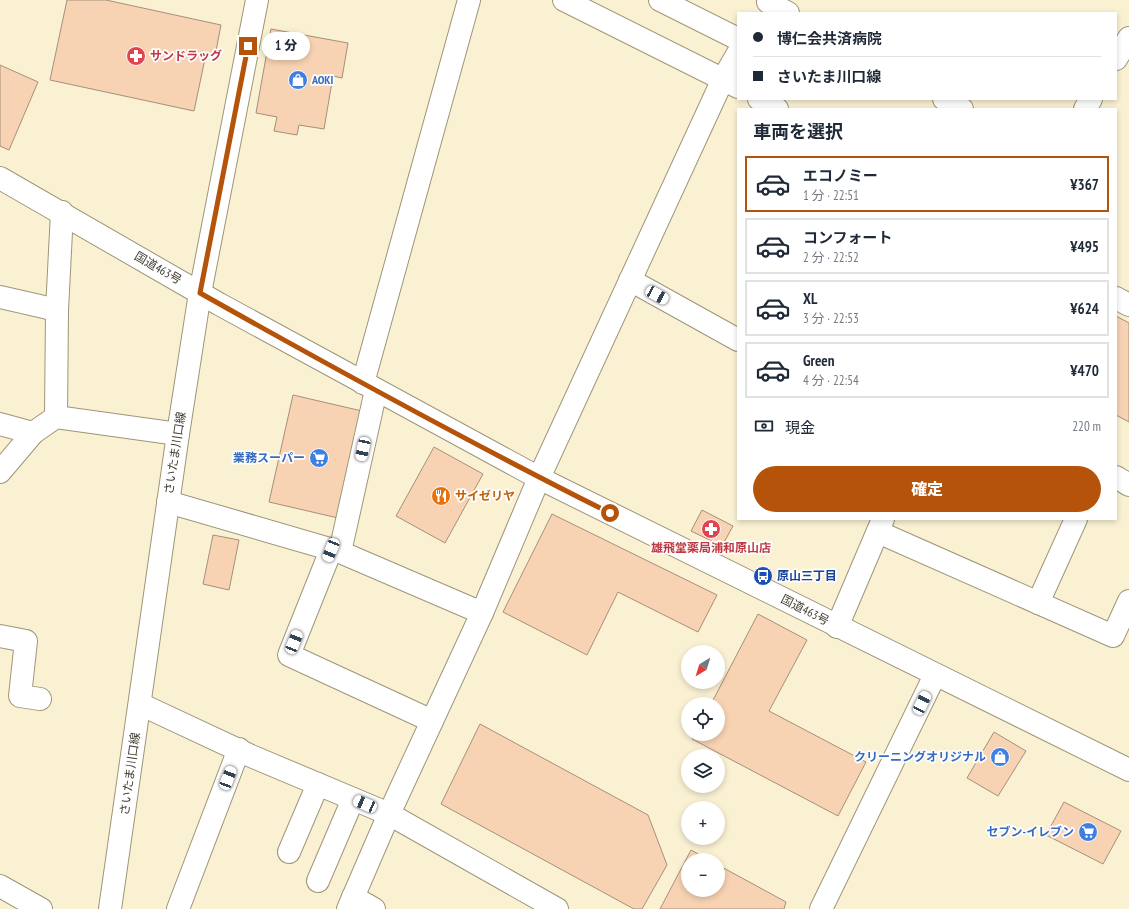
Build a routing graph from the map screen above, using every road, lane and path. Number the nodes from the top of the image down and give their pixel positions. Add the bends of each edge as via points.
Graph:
1 (257, 0) edge
2 (469, 0) edge
3 (564, 0) edge
4 (660, 0) edge
5 (766, 5) edge
6 (785, 12) edge
7 (737, 38) edge
8 (1129, 38) edge
9 (737, 57) edge
10 (1117, 57) edge
11 (730, 83) edge
12 (761, 100) edge
13 (946, 100) edge
14 (775, 108) edge
15 (960, 108) edge
16 (0, 178) edge
17 (62, 212) junction
18 (630, 280) junction
19 (200, 293) junction
20 (0, 297) edge
21 (1117, 299) edge
22 (1129, 305) edge
23 (57, 310) junction
24 (737, 339) edge
25 (370, 386) junction
26 (56, 417) junction
27 (0, 424) edge
28 (33, 433) junction
29 (178, 434) junction
30 (0, 472) edge
31 (539, 478) junction
32 (1117, 478) edge
33 (1129, 485) edge
34 (168, 502) junction
35 (1076, 520) edge
36 (881, 526) edge
37 (336, 551) junction
38 (1129, 601) edge
39 (1038, 603) junction
40 (482, 613) junction
41 (837, 627) junction
42 (0, 636) edge
43 (935, 675) junction
44 (40, 699) dead end
45 (140, 704) junction
46 (432, 722) junction
47 (239, 750) junction
48 (1129, 770) edge
49 (318, 784) junction
50 (353, 799) junction
51 (389, 814) junction
52 (289, 852) dead end
53 (318, 881) dead end
54 (0, 886) edge
55 (351, 903) edge
56 (40, 909) edge
57 (110, 909) edge
58 (178, 909) edge
59 (374, 909) edge
60 (557, 909) edge
61 (820, 909) edge

1 - 19 main road, さいたま川口線
2 - 25 main road
3 - 11 main road
4 - 7 main road
5 - 6 main road
8 - 10 main road
9 - 11 main road
11 - 18 main road
12 - 14 main road
13 - 15 main road
16 - 17 main road, 国道463号
17 - 19 main road, 国道463号
17 - 23 main road
18 - 24 main road
18 - 31 main road
19 - 25 main road, 国道463号
19 - 29 main road, さいたま川口線
20 - 23 main road
21 - 22 main road
23 - 26 main road
25 - 31 main road, 国道463号
25 - 37 main road
26 - 28 main road
26 - 29 main road
27 - 28 main road
28 - 30 main road
29 - 34 main road, さいたま川口線
31 - 40 main road
31 - 41 main road, 国道463号
32 - 33 main road
34 - 37 main road
34 - 45 main road, さいたま川口線
35 - 39 main road
36 - 39 main road
36 - 41 main road
37 - 40 main road
37 - 46 main road via 289,655
38 - 39 main road via 1113,636
40 - 46 main road
41 - 43 main road, 国道463号
42 - 44 main road via 26,641 20,696
43 - 48 main road, 国道463号
43 - 61 main road
45 - 47 main road
45 - 57 main road, さいたま川口線
46 - 51 main road
47 - 49 main road
47 - 58 main road
49 - 50 main road
49 - 52 main road
50 - 51 main road
50 - 53 main road
51 - 55 main road
51 - 60 main road
54 - 56 main road
55 - 59 main road

